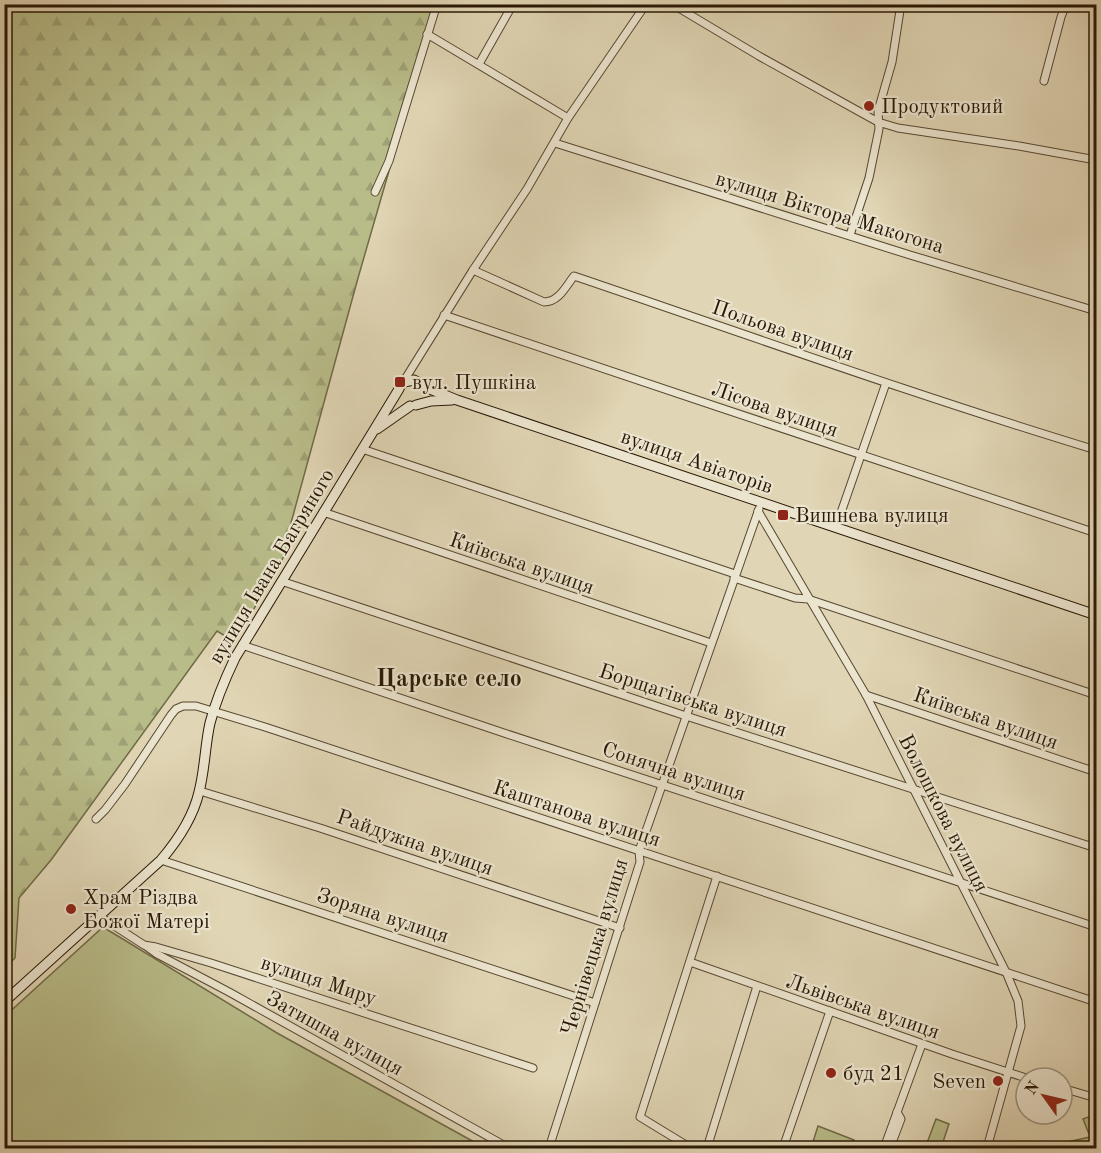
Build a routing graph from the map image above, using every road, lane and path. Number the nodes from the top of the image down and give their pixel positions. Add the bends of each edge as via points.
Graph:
1 (437, 4) edge
2 (513, 4) edge
3 (646, 4) edge
4 (672, 4) edge
5 (901, 4) edge
6 (1066, 4) edge
7 (427, 34) junction
8 (479, 64) junction
9 (1044, 81) dead end
10 (568, 118) junction
11 (878, 122) junction
12 (555, 143) junction
13 (1096, 160) edge
14 (375, 192) dead end
15 (850, 235) junction
16 (472, 270) junction
17 (1096, 311) edge
18 (444, 315) junction
19 (419, 356) junction
20 (886, 383) junction
21 (421, 384) junction
22 (399, 387) junction
23 (457, 400) junction
24 (413, 406) junction
25 (373, 432) junction
26 (362, 449) junction
27 (1096, 450) edge
28 (861, 456) junction
29 (760, 506) junction
30 (323, 512) junction
31 (836, 527) junction
32 (1096, 533) edge
33 (735, 576) junction
34 (281, 581) junction
35 (808, 599) junction
36 (1096, 615) edge
37 (711, 643) junction
38 (242, 645) junction
39 (1096, 694) edge
40 (866, 695) junction
41 (214, 711) junction
42 (686, 716) junction
43 (1096, 772) edge
44 (662, 785) junction
45 (200, 790) junction
46 (914, 790) junction
47 (96, 819) dead end
48 (1096, 848) edge
49 (639, 851) junction
50 (161, 860) junction
51 (717, 876) junction
52 (960, 882) junction
53 (99, 916) junction
54 (1096, 927) edge
55 (620, 928) junction
56 (144, 945) junction
57 (690, 963) junction
58 (1006, 972) junction
59 (757, 986) junction
60 (4, 1002) edge
61 (1096, 1002) edge
62 (595, 1003) junction
63 (830, 1011) junction
64 (922, 1044) junction
65 (534, 1068) dead end
66 (1008, 1073) junction
67 (1014, 1075) edge
68 (1074, 1092) edge
69 (1096, 1098) edge
70 (897, 1112) junction
71 (509, 1149) edge
72 (549, 1149) edge
73 (691, 1149) edge
74 (706, 1149) edge
75 (783, 1149) edge
76 (884, 1149) edge
77 (890, 1149) edge
78 (987, 1149) edge

1 - 7 street
2 - 8 street
3 - 10 street, вулиця Івана Багряного
4 - 11 street
5 - 11 street
6 - 9 street
7 - 8 street
7 - 14 street via 389,161
8 - 10 street
10 - 12 street, вулиця Івана Багряного
11 - 13 street
11 - 15 street via 869,178
12 - 15 street, вулиця Віктора Макогона
12 - 16 street, вулиця Івана Багряного
15 - 17 street, вулиця Віктора Макогона
16 - 18 street, вулиця Івана Багряного
16 - 20 street, Польова вулиця via 544,302 556,299 574,276
18 - 19 street, вулиця Івана Багряного
18 - 28 street, Лісова вулиця
19 - 21 street via 416,368
19 - 22 street, вулиця Івана Багряного
20 - 27 street, Польова вулиця
20 - 28 street
21 - 22 main road via 409,380
21 - 23 main road, вулиця Авіаторів
21 - 24 main road via 424,397
22 - 24 main road via 400,400
22 - 25 main road, вулиця Івана Багряного
23 - 24 main road, вулиця Авіаторів
23 - 29 main road, вулиця Авіаторів
24 - 25 main road, вулиця Івана Багряного
25 - 26 main road, вулиця Івана Багряного
26 - 30 main road, вулиця Івана Багряного
26 - 33 street
28 - 31 street
28 - 32 street, Лісова вулиця
29 - 31 main road, вулиця Авіаторів
29 - 33 street, Чернівецька вулиця
29 - 35 street, Волошкова вулиця
30 - 34 main road, вулиця Івана Багряного
30 - 37 street, Київська вулиця
31 - 36 main road, вулиця Авіаторів
33 - 35 street
33 - 37 street, Чернівецька вулиця
34 - 38 main road, вулиця Івана Багряного
34 - 42 street, Борщагівська вулиця
35 - 39 street
35 - 40 street, Волошкова вулиця
37 - 42 street, Чернівецька вулиця
38 - 41 main road, вулиця Івана Багряного
38 - 44 street, Сонячна вулиця
40 - 43 street, Київська вулиця
40 - 46 street, Волошкова вулиця
41 - 45 main road, вулиця Івана Багряного
41 - 47 street, Каштанова вулиця via 196,706 176,709
41 - 49 street, Каштанова вулиця
42 - 44 street, Чернівецька вулиця
42 - 46 street, Борщагівська вулиця
44 - 49 street, Чернівецька вулиця
44 - 52 street, Сонячна вулиця
45 - 50 main road, вулиця Івана Багряного via 182,832
45 - 55 street, Райдужна вулиця
46 - 48 street, Борщагівська вулиця
46 - 52 street, Волошкова вулиця
49 - 51 street, Каштанова вулиця
49 - 55 street, Чернівецька вулиця via 640,862
50 - 53 main road, вулиця Івана Багряного
50 - 62 street, Зоряна вулиця
51 - 57 street
51 - 58 street, Каштанова вулиця
52 - 54 street, Сонячна вулиця
52 - 58 street, Волошкова вулиця
53 - 56 street, вулиця Миру
53 - 60 main road, вулиця Івана Багряного
55 - 62 street, Чернівецька вулиця
56 - 65 street, вулиця Миру
56 - 71 street, Затишна вулиця
57 - 59 street, Львівська вулиця
57 - 73 street via 640,1117
58 - 61 street, Каштанова вулиця
58 - 66 street, Волошкова вулиця via 1021,1013
59 - 63 street, Львівська вулиця
59 - 74 street
62 - 72 street, Чернівецька вулиця
63 - 64 street, Львівська вулиця
63 - 75 street
64 - 66 street, Львівська вулиця
64 - 70 street
66 - 67 street, Львівська вулиця
66 - 78 street, Волошкова вулиця
68 - 69 street
70 - 76 street
70 - 77 street via 901,1119

